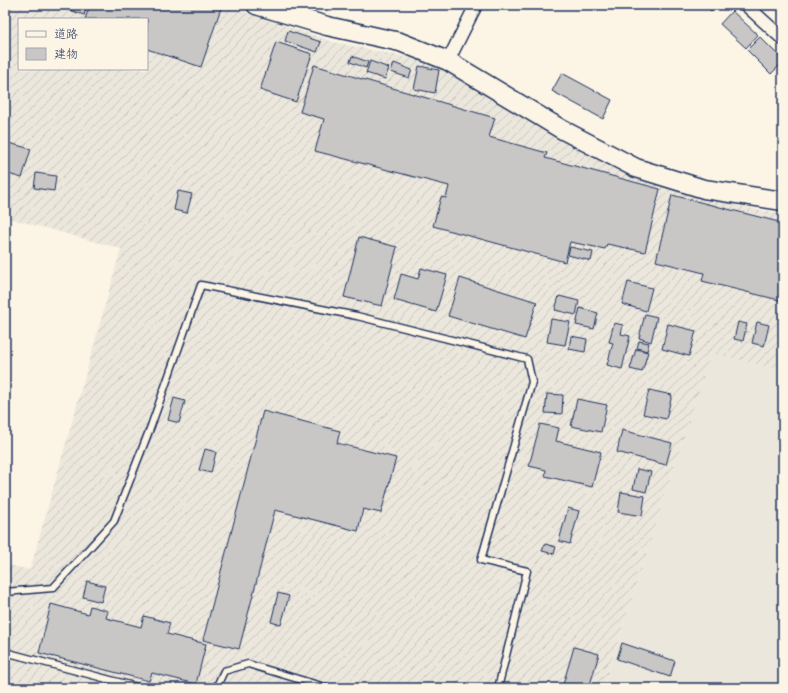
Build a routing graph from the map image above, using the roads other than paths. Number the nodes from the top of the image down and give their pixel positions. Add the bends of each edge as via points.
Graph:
1 (257, 5) edge
2 (476, 5) edge
3 (746, 5) edge
4 (783, 39) edge
5 (448, 61) junction
6 (783, 201) edge
7 (5, 592) edge
8 (5, 652) edge
9 (141, 688) edge
10 (216, 688) edge
11 (328, 688) edge
12 (498, 688) edge

1 - 5 street via 327,26 400,42
2 - 5 street
3 - 4 street
5 - 6 street via 561,129 636,168 704,189
7 - 12 lane via 53,588 114,521 201,285 357,316 527,359 532,382 481,560 527,571
8 - 9 lane
10 - 11 lane via 224,671 248,664

